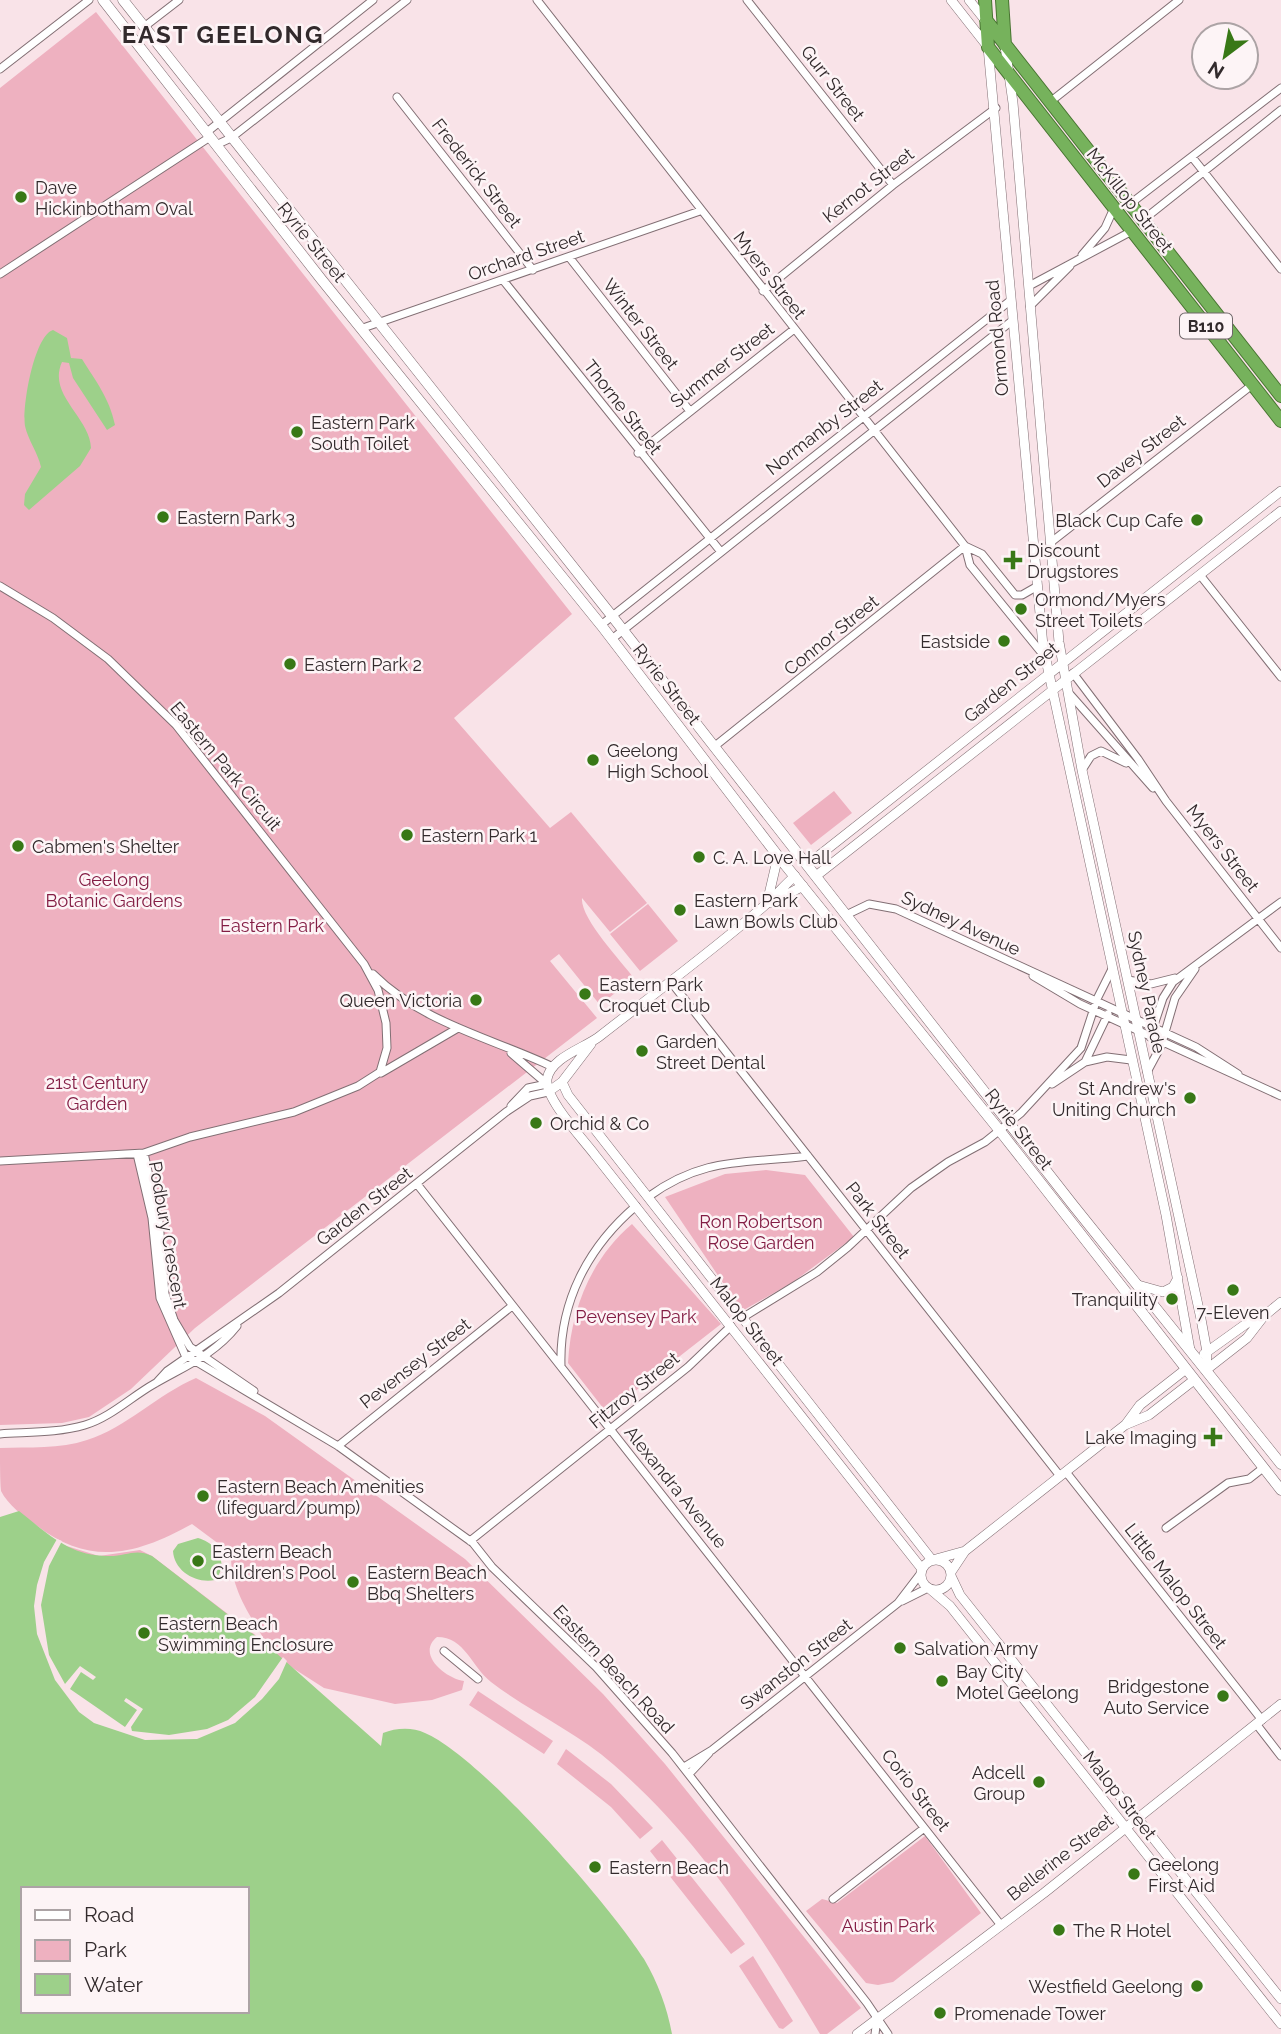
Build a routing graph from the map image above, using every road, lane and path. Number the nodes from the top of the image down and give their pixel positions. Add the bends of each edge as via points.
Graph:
1 (89, 0) edge
2 (103, 0) edge
3 (123, 0) edge
4 (179, 0) edge
5 (373, 0) edge
6 (407, 0) edge
7 (530, 0) edge
8 (537, 0) edge
9 (747, 0) edge
10 (951, 0) edge
11 (969, 0) edge
12 (985, 0) edge
13 (1002, 0) edge
14 (1179, 0) edge
15 (985, 20) junction
16 (552, 23) junction
17 (144, 27) junction
18 (1006, 46) junction
19 (988, 47) junction
20 (0, 69) edge
21 (1009, 73) junction
22 (1281, 88) edge
23 (397, 97) dead end
24 (1050, 102) junction
25 (996, 108) junction
26 (1281, 110) edge
27 (219, 121) junction
28 (211, 138) junction
29 (231, 138) junction
30 (1192, 157) junction
31 (1203, 171) junction
32 (893, 185) junction
33 (1130, 204) junction
34 (1114, 208) junction
35 (700, 211) junction
36 (1143, 220) junction
37 (1132, 230) junction
38 (569, 257) junction
39 (1076, 261) junction
40 (1281, 269) edge
41 (533, 270) junction
42 (0, 274) edge
43 (503, 280) junction
44 (1029, 286) junction
45 (763, 291) junction
46 (1012, 300) junction
47 (1030, 306) junction
48 (1013, 320) junction
49 (378, 323) junction
50 (363, 328) junction
51 (793, 330) junction
52 (932, 364) junction
53 (940, 376) junction
54 (1252, 385) junction
55 (1281, 396) edge
56 (689, 410) junction
57 (865, 417) junction
58 (1281, 421) edge
59 (874, 429) junction
60 (638, 453) junction
61 (1281, 491) edge
62 (1281, 510) edge
63 (710, 539) junction
64 (1050, 543) junction
65 (965, 546) junction
66 (721, 552) junction
67 (1200, 575) junction
68 (0, 586) edge
69 (1009, 587) junction
70 (1036, 587) junction
71 (995, 598) junction
72 (612, 616) junction
73 (601, 625) junction
74 (623, 630) junction
75 (1094, 637) junction
76 (612, 639) junction
77 (1104, 649) junction
78 (1045, 659) junction
79 (1062, 662) junction
80 (1050, 671) junction
81 (1281, 677) edge
82 (1063, 681) junction
83 (1068, 691) junction
84 (1019, 696) junction
85 (1028, 708) junction
86 (715, 746) junction
87 (704, 755) junction
88 (931, 767) junction
89 (1133, 767) junction
90 (1082, 770) junction
91 (940, 779) junction
92 (1166, 801) junction
93 (862, 821) junction
94 (872, 833) junction
95 (778, 856) junction
96 (807, 865) junction
97 (794, 876) junction
98 (816, 876) junction
99 (803, 886) junction
100 (1281, 902) edge
101 (767, 905) junction
102 (846, 915) junction
103 (1259, 919) junction
104 (1281, 948) edge
105 (1197, 966) junction
106 (368, 969) junction
107 (1112, 969) junction
108 (1024, 970) junction
109 (1177, 977) junction
110 (1128, 980) junction
111 (671, 982) junction
112 (1097, 999) junction
113 (1115, 1009) junction
114 (1094, 1010) junction
115 (1107, 1016) junction
116 (1137, 1020) junction
117 (1123, 1024) junction
118 (1153, 1026) junction
119 (458, 1028) junction
120 (1140, 1032) junction
121 (1165, 1032) junction
122 (1150, 1037) junction
123 (592, 1043) junction
124 (1162, 1043) junction
125 (505, 1048) junction
126 (1131, 1060) junction
127 (1085, 1062) junction
128 (553, 1068) junction
129 (1147, 1072) junction
130 (1238, 1074) junction
131 (377, 1076) junction
132 (562, 1082) junction
133 (1048, 1086) junction
134 (547, 1088) junction
135 (1281, 1096) edge
136 (1005, 1127) junction
137 (608, 1147) junction
138 (140, 1154) junction
139 (596, 1156) junction
140 (808, 1157) junction
141 (0, 1161) edge
142 (417, 1184) junction
143 (648, 1197) junction
144 (636, 1206) junction
145 (866, 1230) junction
146 (1178, 1278) junction
147 (1138, 1285) junction
148 (1281, 1302) edge
149 (513, 1306) junction
150 (1264, 1315) junction
151 (742, 1318) junction
152 (240, 1323) junction
153 (731, 1326) junction
154 (1190, 1350) junction
155 (197, 1352) junction
156 (1207, 1352) junction
157 (205, 1357) junction
158 (188, 1358) junction
159 (1198, 1359) junction
160 (196, 1363) junction
161 (561, 1367) junction
162 (1186, 1369) junction
163 (1206, 1370) junction
164 (1194, 1380) junction
165 (156, 1382) junction
166 (268, 1402) junction
167 (1125, 1425) junction
168 (610, 1429) junction
169 (0, 1434) edge
170 (338, 1446) junction
171 (1281, 1464) edge
172 (1263, 1468) junction
173 (1063, 1474) junction
174 (1281, 1490) edge
175 (1166, 1528) dead end
176 (470, 1541) junction
177 (964, 1551) junction
178 (933, 1560) junction
179 (921, 1571) junction
180 (951, 1574) junction
181 (929, 1588) junction
182 (898, 1603) junction
183 (999, 1643) junction
184 (444, 1651) dead end
185 (987, 1652) junction
186 (478, 1678) dead end
187 (805, 1678) junction
188 (1281, 1704) edge
189 (1053, 1712) junction
190 (1041, 1721) junction
191 (1260, 1722) junction
192 (712, 1750) junction
193 (1281, 1756) edge
194 (684, 1767) junction
195 (689, 1774) junction
196 (1137, 1818) junction
197 (1125, 1827) junction
198 (926, 1830) junction
199 (832, 1899) dead end
200 (1000, 1924) junction
201 (1280, 1999) edge
202 (1268, 2007) junction
203 (877, 2019) junction
204 (1281, 2024) edge
205 (857, 2034) edge
206 (875, 2034) edge
207 (888, 2034) edge

1 - 20 street
2 - 28 main road, Ryrie Street
3 - 17 main road, Ryrie Street
4 - 17 street
5 - 27 street
6 - 29 street
7 - 16 street, Myers Street
8 - 16 street, Myers Street
9 - 32 street, Gurr Street
10 - 19 street, McKillop Street
11 - 15 street, McKillop Street
12 - 15 highway, Ormond Road
13 - 18 highway, Ormond Road
14 - 24 street
15 - 18 highway, McKillop Street
15 - 19 highway, Ormond Road
16 - 35 street, Myers Street
17 - 27 main road, Ryrie Street
18 - 21 street, Ormond Road
18 - 24 highway, McKillop Street / B110
19 - 21 highway, McKillop Street / B110
19 - 25 street, Ormond Road
21 - 34 highway, McKillop Street / B110
21 - 44 street, Ormond Road
22 - 30 street
23 - 41 street, Frederick Street
24 - 33 highway, McKillop Street / B110
25 - 32 street, Kernot Street
25 - 46 street, Ormond Road
26 - 31 street, Normanby Street
27 - 28 street
27 - 29 main road, Ryrie Street
28 - 29 street
28 - 42 street
28 - 50 main road, Ryrie Street
29 - 49 main road, Ryrie Street
30 - 31 street
30 - 33 street
31 - 36 street, Normanby Street
31 - 40 street
32 - 45 street, Kernot Street
33 - 36 highway, McKillop Street / B110
33 - 37 highway
34 - 37 highway, McKillop Street / B110
34 - 39 street, Normanby Street via 1105,228
35 - 38 street, Orchard Street
35 - 45 street, Myers Street
36 - 37 highway, Normanby Street
36 - 55 highway, McKillop Street / B110
37 - 39 street, Normanby Street
37 - 54 highway, McKillop Street / B110
38 - 41 street, Orchard Street
38 - 56 street, Winter Street
39 - 44 street, Normanby Street
39 - 47 street, Normanby Street
41 - 43 street, Orchard Street
43 - 49 street, Orchard Street
43 - 60 street, Thorne Street
44 - 46 street, Normanby Street
44 - 47 street, Ormond Road
45 - 51 street, Myers Street
46 - 48 street, Ormond Road
46 - 52 street, Normanby Street
47 - 48 street, Normanby Street
47 - 64 street, Ormond Road
48 - 53 street, Normanby Street
48 - 70 street, Ormond Road
49 - 50 street, Orchard Street
49 - 72 main road, Ryrie Street
50 - 73 main road, Ryrie Street
51 - 56 street, Summer Street
51 - 57 street, Myers Street
52 - 53 street
52 - 57 street, Normanby Street
53 - 59 street, Normanby Street
54 - 58 highway, McKillop Street / B110
54 - 64 street, Davey Street
56 - 60 street, Summer Street
57 - 59 street, Myers Street
57 - 63 street, Normanby Street
59 - 65 street, Myers Street
59 - 66 street, Normanby Street
60 - 63 street, Thorne Street
61 - 75 street, Garden Street
62 - 67 street, Garden Street
63 - 66 street, Thorne Street
63 - 72 street, Normanby Street
64 - 79 street, Ormond Road
65 - 69 street, Myers Street via 982,554
65 - 71 street, Myers Street via 970,565
65 - 86 street, Connor Street
66 - 74 street, Normanby Street
67 - 77 street, Garden Street
67 - 81 street
68 - 106 street, Eastern Park Circuit via 108,659 176,725
69 - 70 street via 1019,596
69 - 71 street
70 - 78 street, Ormond Road
71 - 78 street, Myers Street
72 - 73 street, Normanby Street
72 - 74 main road, Ryrie Street
73 - 76 main road, Ryrie Street
74 - 76 street, Normanby Street
74 - 86 main road, Ryrie Street
75 - 77 street
75 - 79 street, Garden Street
76 - 87 main road, Ryrie Street
77 - 82 street, Garden Street
78 - 80 street, Ormond Road
79 - 80 street, Garden Street
79 - 82 street, Sydney Parade
80 - 82 street, Sydney Parade
80 - 84 street, Garden Street
82 - 83 street, Sydney Parade
82 - 85 street, Garden Street
82 - 92 street, Myers Street
82 - 107 street, Sydney Parade
83 - 89 street, Myers Street
83 - 90 street, Sydney Parade
84 - 85 street
84 - 88 street, Garden Street
85 - 91 street, Garden Street
86 - 87 main road
86 - 96 main road, Ryrie Street
87 - 95 main road, Ryrie Street
88 - 91 street
88 - 93 street, Garden Street
89 - 90 street via 1101,751 1091,756
89 - 92 street, Myers Street
90 - 110 street, Sydney Parade
91 - 94 street, Garden Street
92 - 103 street, Myers Street
93 - 94 street
93 - 96 street, Garden Street
94 - 98 street, Garden Street
95 - 97 main road, Ryrie Street
95 - 101 street
96 - 97 main road, Garden Street
96 - 98 main road, Ryrie Street
97 - 99 main road, Ryrie Street
97 - 101 street, Garden Street
98 - 99 main road, Garden Street
98 - 102 main road, Ryrie Street
99 - 101 street, Garden Street
99 - 136 main road, Ryrie Street
100 - 103 street
101 - 111 street, Garden Street
102 - 108 street, Sydney Avenue via 869,904 892,907
102 - 136 main road, Ryrie Street
103 - 104 street, Myers Street
103 - 105 street
105 - 109 street
105 - 121 street via 1175,998
106 - 119 street, Eastern Park Circuit via 401,999
106 - 131 street, Eastern Park Circuit via 378,990 386,1031 385,1060
107 - 112 street, Fitzroy Street
107 - 113 street, Sydney Parade
108 - 112 street, Sydney Avenue
108 - 114 street, Sydney Avenue
109 - 110 street via 1151,984
109 - 118 street
110 - 116 street, Sydney Parade
111 - 123 street, Garden Street
111 - 140 street, Park Street
112 - 113 street, Sydney Avenue
112 - 114 street, Fitzroy Street
113 - 115 street
113 - 116 street, Sydney Avenue
113 - 117 street, Sydney Parade
114 - 115 street, Sydney Avenue
114 - 133 street, Fitzroy Street via 1083,1045
115 - 117 street, Sydney Avenue
115 - 127 street
116 - 118 street, Sydney Avenue
116 - 120 street, Sydney Parade
117 - 120 street, Sydney Avenue
117 - 126 street, Sydney Parade
118 - 121 street, Sydney Avenue
118 - 122 street
119 - 125 street, Eastern Park Circuit
119 - 131 street
120 - 122 street, Sydney Avenue
120 - 129 street, Sydney Parade
121 - 124 street
121 - 130 street, Sydney Avenue
122 - 124 street, Sydney Avenue
123 - 128 street, Garden Street
123 - 132 street, Garden Street
124 - 129 street
124 - 130 street, Sydney Avenue
125 - 128 street, Eastern Park Circuit
125 - 134 street, Eastern Park Circuit
126 - 127 street, Fitzroy Street via 1107,1057
126 - 146 street, Sydney Parade
127 - 133 street, Fitzroy Street
128 - 134 street
129 - 156 street, Sydney Parade
130 - 135 street, Sydney Avenue
131 - 138 street via 294,1112 190,1136
132 - 134 street, Garden Street
132 - 137 street, Malop Street
133 - 136 street, Fitzroy Street
134 - 139 street, Malop Street
134 - 142 street, Garden Street via 506,1112
136 - 145 street, Fitzroy Street via 917,1184
136 - 147 main road, Ryrie Street
136 - 162 main road, Ryrie Street
137 - 139 street
137 - 143 street, Malop Street
138 - 141 street
138 - 155 street, Podbury Crescent via 159,1221 165,1294 182,1335
138 - 158 street, Podbury Crescent via 160,1298 170,1328
139 - 144 street, Malop Street
140 - 143 street via 721,1164 677,1179
140 - 145 street, Park Street
142 - 149 street, Alexandra Avenue
142 - 152 street, Garden Street
143 - 144 street
143 - 151 street, Malop Street
144 - 153 street, Malop Street
144 - 161 street via 603,1238 580,1276 563,1329
145 - 151 street, Fitzroy Street via 817,1272
145 - 173 street, Park Street
146 - 147 street via 1163,1292
146 - 154 street, Sydney Parade
147 - 154 main road, Ryrie Street
148 - 150 street
149 - 161 street, Alexandra Avenue
149 - 170 street, Pevensey Street
150 - 156 street
150 - 163 street via 1247,1338
151 - 153 street, Fitzroy Street
151 - 178 street, Malop Street
152 - 155 street, Garden Street
152 - 157 street, Garden Street
153 - 168 street, Fitzroy Street via 697,1360
153 - 179 street, Malop Street
154 - 159 main road, Ryrie Street
154 - 162 main road
155 - 157 street, Eastern Beach Road
155 - 158 street, Garden Street
156 - 159 street
156 - 163 street, Sydney Parade
157 - 160 street, Garden Street
157 - 166 street, Eastern Beach Road
158 - 160 street, Eastern Beach Road
158 - 165 street, Garden Street
159 - 162 main road
159 - 163 main road, Ryrie Street
160 - 165 street, Garden Street
160 - 166 street, Eastern Beach Road
161 - 168 street, Alexandra Avenue
162 - 164 main road, Ryrie Street
162 - 167 street via 1140,1405
163 - 164 main road
163 - 171 main road, Ryrie Street
164 - 167 street via 1149,1415
164 - 172 main road, Ryrie Street
165 - 169 street via 86,1425
166 - 170 street, Eastern Beach Road
167 - 173 street
168 - 176 street, Fitzroy Street
168 - 187 street, Alexandra Avenue
170 - 176 street, Eastern Beach Road
172 - 174 main road, Ryrie Street
172 - 175 street via 1249,1479 1228,1483
173 - 177 street
173 - 191 street, Little Malop Street
176 - 194 street, Eastern Beach Road via 596,1667
177 - 178 street
177 - 180 street
178 - 179 street
178 - 180 street via 945,1563
179 - 181 street
179 - 182 street, Swanston Street
180 - 181 street via 944,1587
180 - 183 street, Malop Street via 960,1595
181 - 182 street, Swanston Street
181 - 185 street, Malop Street
182 - 187 street, Swanston Street
183 - 185 street
183 - 189 street, Malop Street
184 - 186 street
185 - 190 street, Malop Street
187 - 192 street, Swanston Street
187 - 198 street, Corio Street
188 - 191 street, Bellerine Street
189 - 190 street
189 - 196 street, Malop Street
190 - 197 street, Malop Street
191 - 193 street, Little Malop Street
191 - 196 street, Bellerine Street
192 - 194 street, Swanston Street
192 - 195 street, Swanston Street
194 - 195 street, Eastern Beach Road
195 - 203 street, Eastern Beach Road
196 - 197 street, Bellerine Street
196 - 201 street, Malop Street
197 - 200 street, Bellerine Street
197 - 202 street, Malop Street
198 - 199 street
198 - 200 street, Corio Street
200 - 203 street, Bellerine Street
201 - 202 street
202 - 204 street, Malop Street
203 - 205 street, Bellerine Street
203 - 206 street
203 - 207 street, Eastern Beach Road

